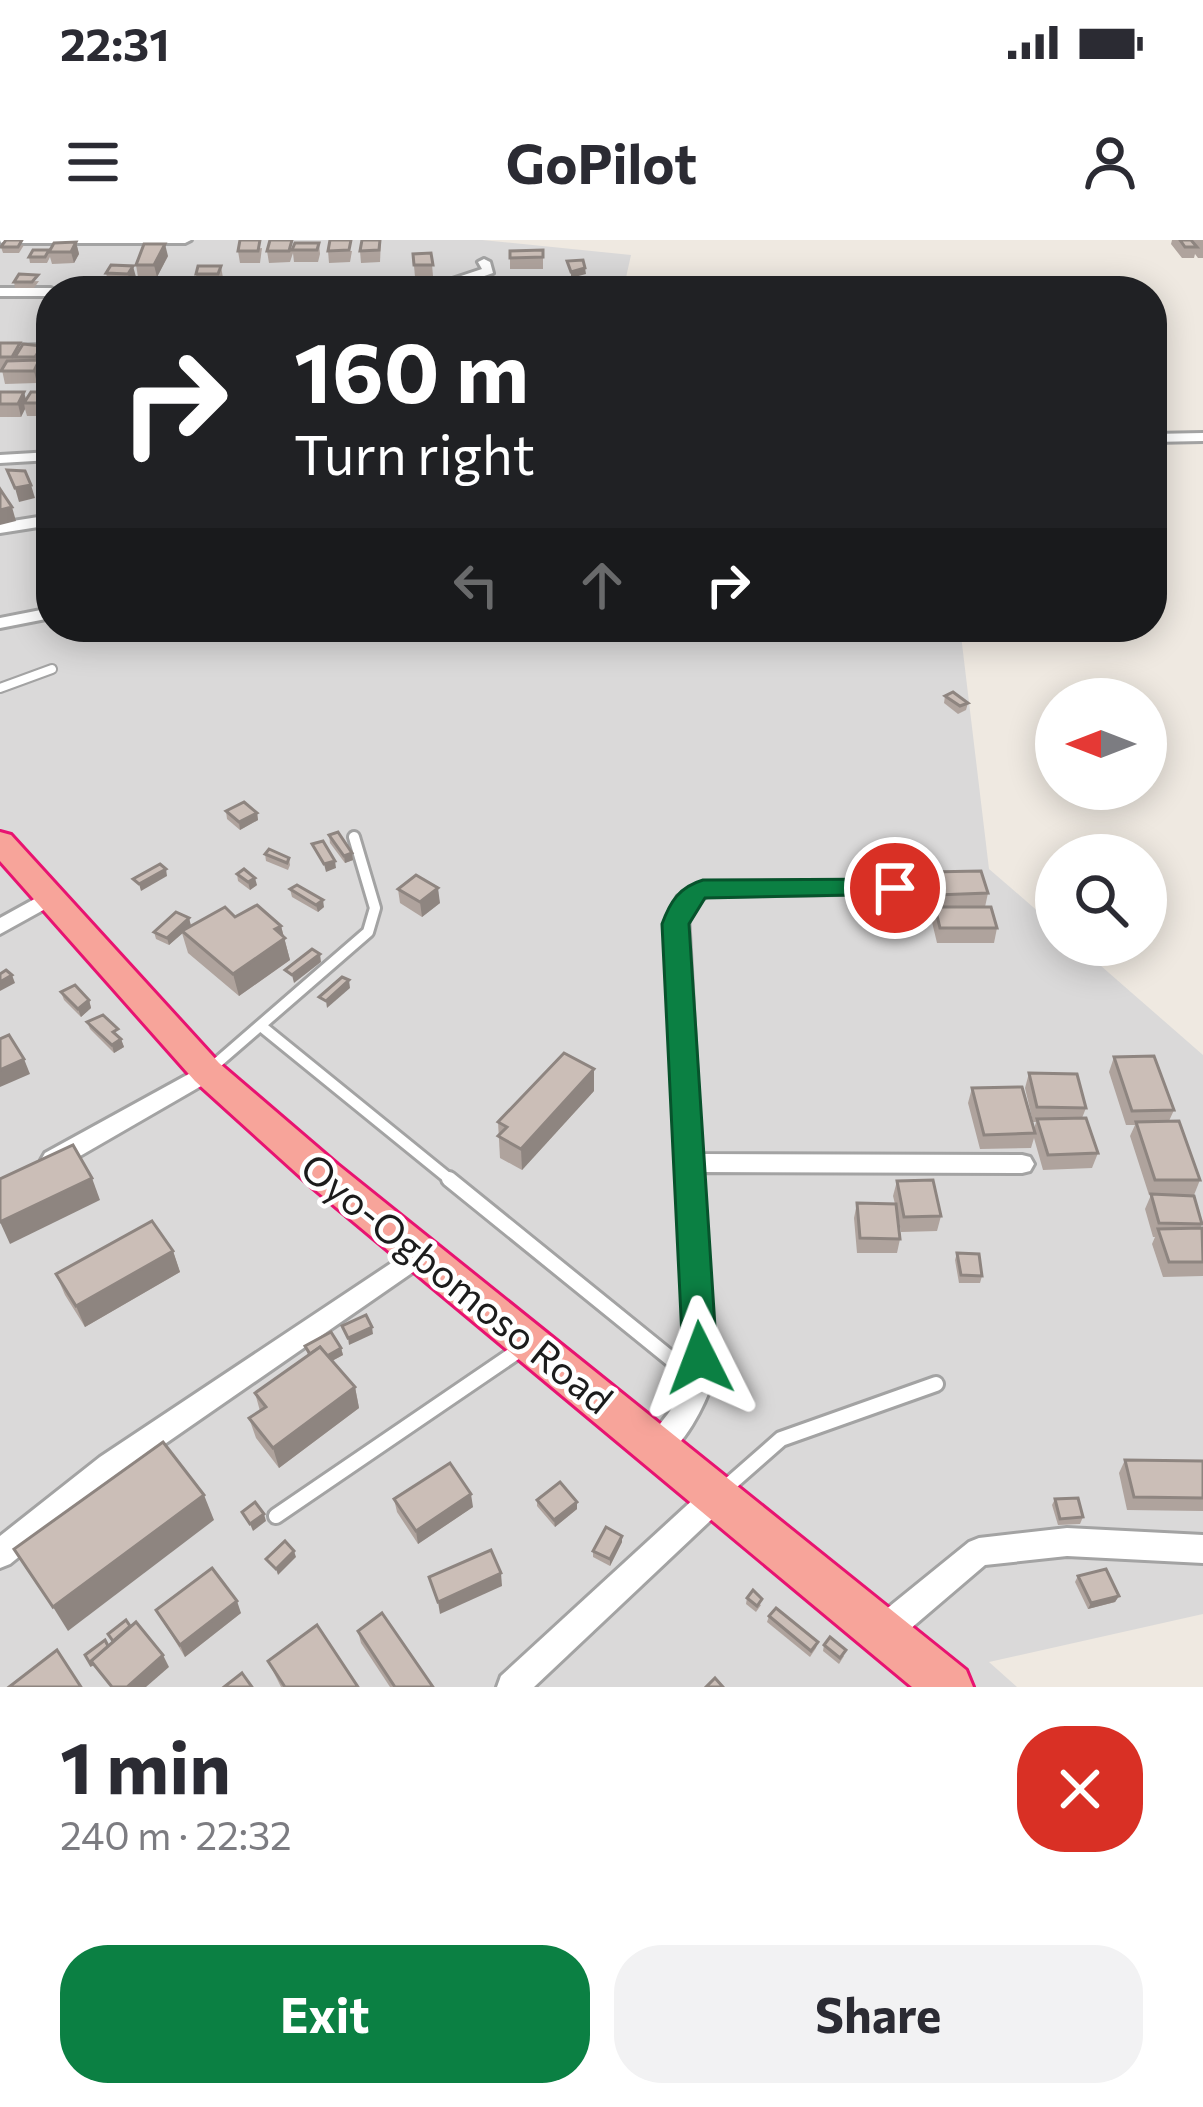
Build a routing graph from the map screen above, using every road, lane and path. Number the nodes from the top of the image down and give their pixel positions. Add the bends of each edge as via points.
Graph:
1 (21, 240) edge
2 (185, 240) edge
3 (484, 262) dead end
4 (474, 276) edge
5 (0, 292) edge
6 (36, 292) edge
7 (36, 349) edge
8 (0, 350) edge
9 (1167, 437) edge
10 (1203, 437) edge
11 (36, 457) edge
12 (0, 459) edge
13 (36, 522) edge
14 (0, 527) edge
15 (36, 616) edge
16 (0, 623) edge
17 (52, 669) dead end
18 (0, 688) edge
19 (354, 837) dead end
20 (7, 861) edge
21 (895, 888) dead end
22 (49, 898) junction
23 (0, 927) edge
24 (261, 1026) junction
25 (207, 1072) junction
26 (689, 1163) junction
27 (1022, 1164) dead end
28 (21, 1178) edge
29 (422, 1252) junction
30 (529, 1343) junction
31 (699, 1382) junction
32 (936, 1384) dead end
33 (660, 1446) junction
34 (719, 1494) junction
35 (276, 1516) dead end
36 (1203, 1550) edge
37 (0, 1555) edge
38 (885, 1630) junction
39 (512, 1687) edge
40 (949, 1687) edge

1 - 2 street
3 - 4 street via 489,271
5 - 6 street
7 - 8 street
9 - 10 street
11 - 12 street
13 - 14 street
15 - 16 street
17 - 18 lane
19 - 24 lane via 375,908 368,932
20 - 22 highway, Oyo-Ogbomoso Road
21 - 26 street via 703,889 685,901 676,924
22 - 23 street
22 - 25 highway, Oyo-Ogbomoso Road
24 - 25 lane
24 - 31 lane
25 - 28 street
25 - 29 highway, Oyo-Ogbomoso Road
26 - 27 street
26 - 31 street
29 - 30 highway, Oyo-Ogbomoso Road
29 - 37 street via 93,1478
30 - 33 highway, Oyo-Ogbomoso Road
30 - 35 lane
31 - 33 street
32 - 34 lane via 782,1438
33 - 34 highway, Oyo-Ogbomoso Road
34 - 38 highway, Oyo-Ogbomoso Road
34 - 39 street
36 - 38 street via 1067,1542 979,1552
38 - 40 highway, Oyo-Ogbomoso Road

